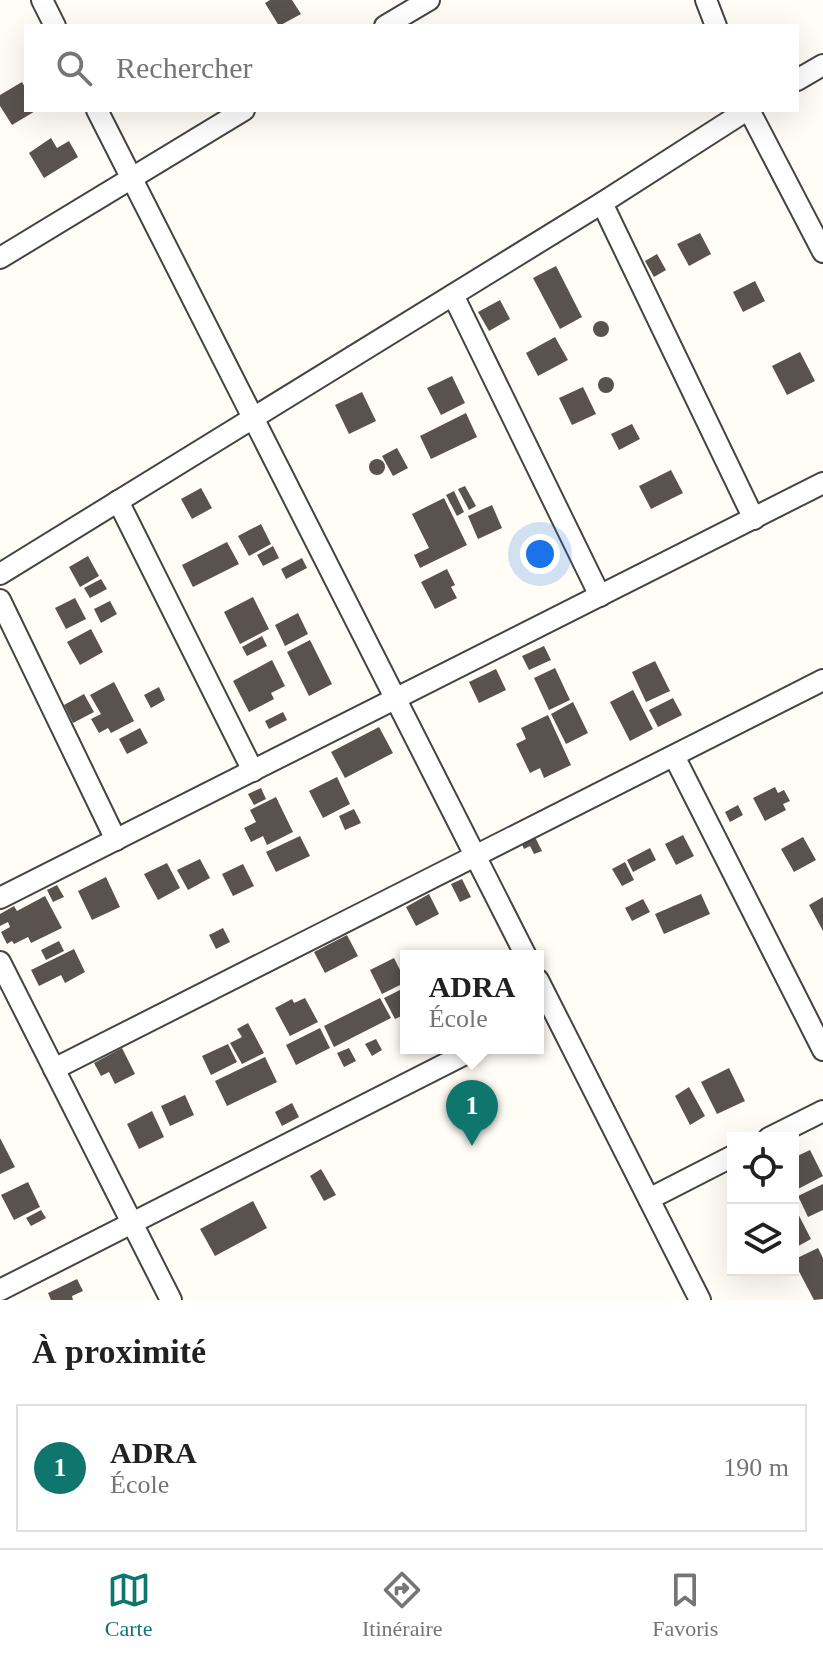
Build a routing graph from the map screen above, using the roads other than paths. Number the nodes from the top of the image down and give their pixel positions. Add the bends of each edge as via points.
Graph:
1 (42, 0) edge
2 (429, 0) edge
3 (706, 0) edge
4 (54, 24) edge
5 (388, 24) edge
6 (715, 24) edge
7 (823, 65) edge
8 (799, 79) edge
9 (98, 112) edge
10 (241, 112) edge
11 (745, 112) edge
12 (749, 112) edge
13 (131, 177) junction
14 (602, 203) junction
15 (823, 252) edge
16 (0, 258) edge
17 (453, 295) junction
18 (255, 417) junction
19 (823, 483) edge
20 (118, 501) junction
21 (754, 519) junction
22 (0, 574) edge
23 (600, 596) junction
24 (0, 600) edge
25 (822, 682) edge
26 (395, 699) junction
27 (674, 756) junction
28 (253, 771) junction
29 (116, 840) junction
30 (476, 856) junction
31 (0, 898) edge
32 (523, 950) edge
33 (0, 962) edge
34 (546, 1014) edge
35 (823, 1050) edge
36 (465, 1054) edge
37 (54, 1069) junction
38 (823, 1111) edge
39 (781, 1132) edge
40 (727, 1159) edge
41 (649, 1199) junction
42 (132, 1223) junction
43 (0, 1290) edge
44 (171, 1300) edge
45 (700, 1300) edge

1 - 4 street
2 - 5 street
3 - 6 street
7 - 8 street
9 - 13 street
10 - 13 street
11 - 14 street
12 - 15 street
13 - 16 street
13 - 18 street
14 - 17 street
14 - 21 street
17 - 18 street
17 - 23 street
18 - 20 street
18 - 26 street
19 - 21 street
20 - 22 street
20 - 28 street
21 - 23 street
23 - 26 street
24 - 29 street
25 - 27 street
26 - 28 street
26 - 30 street
27 - 30 street
27 - 35 street
28 - 29 street
29 - 31 street
30 - 32 street
30 - 37 street
33 - 37 street
34 - 41 street
36 - 42 street
37 - 42 street
38 - 39 street
40 - 41 street
41 - 45 street
42 - 43 street
42 - 44 street

